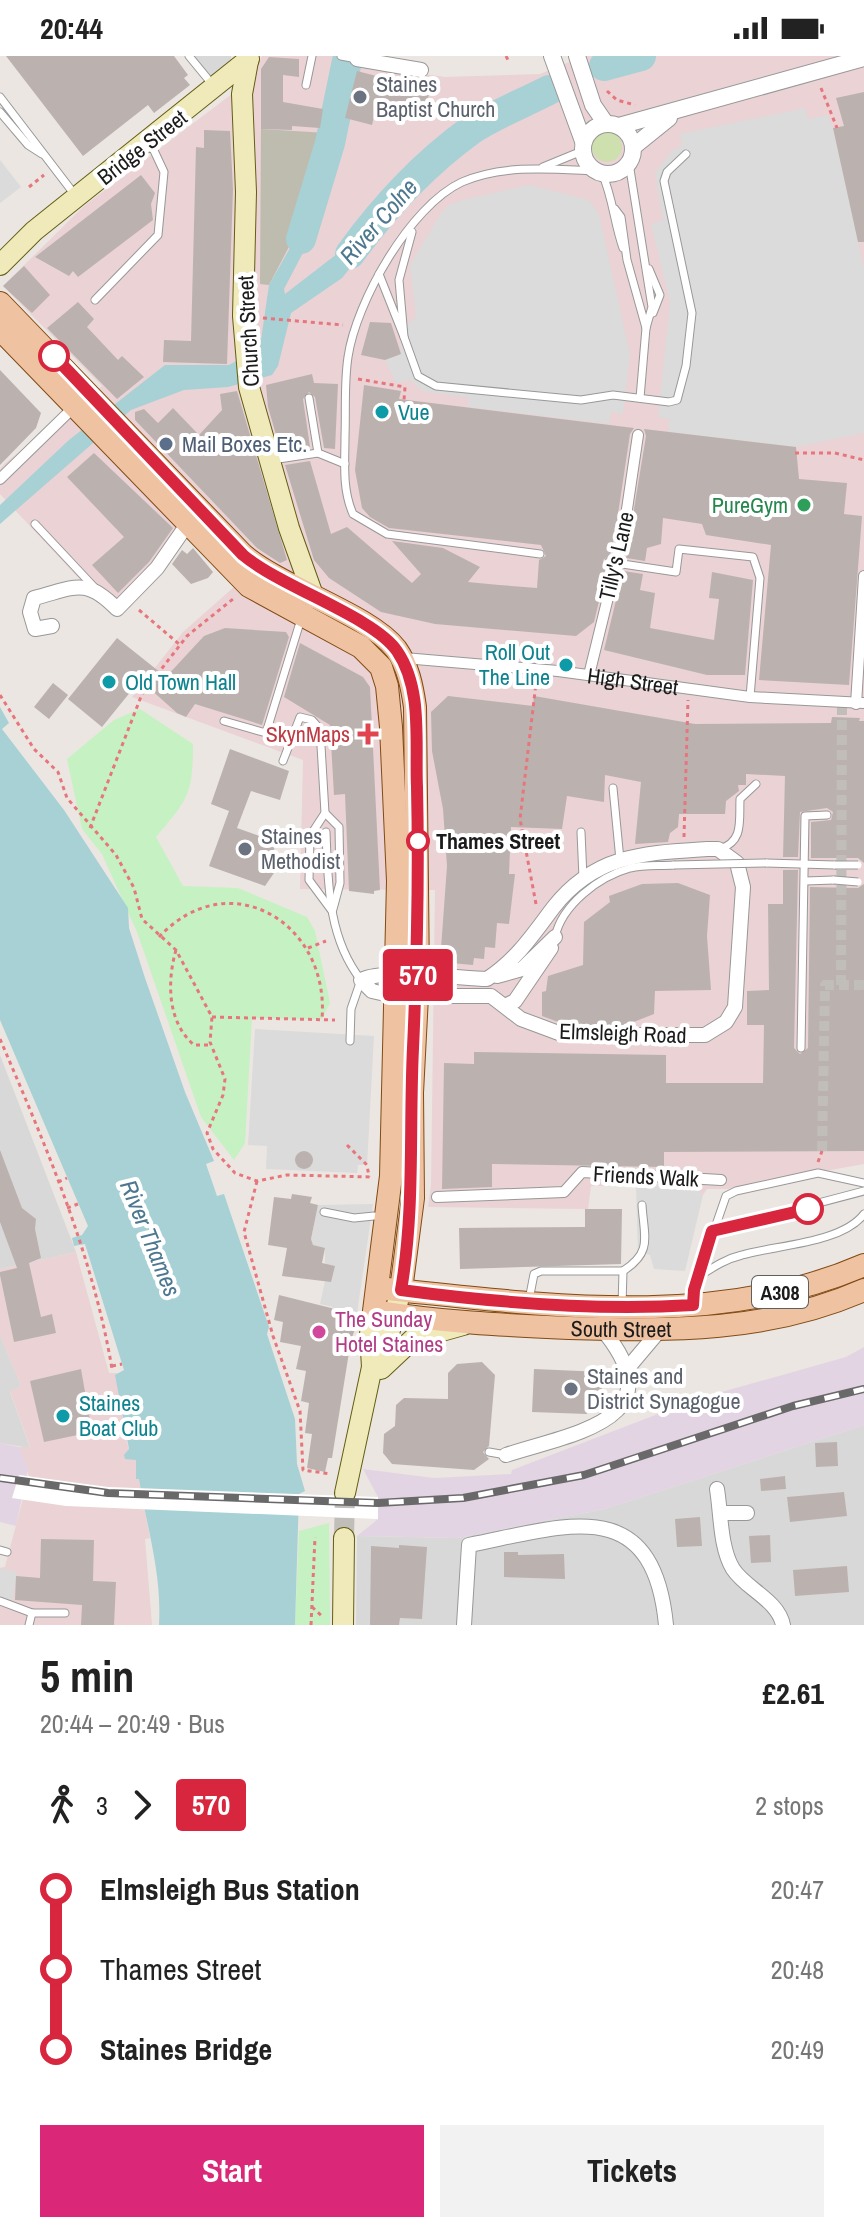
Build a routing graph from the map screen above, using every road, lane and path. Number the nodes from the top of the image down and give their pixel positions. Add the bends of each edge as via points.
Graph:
1 (189, 56) edge
2 (312, 56) edge
3 (341, 56) edge
4 (552, 56) edge
5 (577, 56) edge
6 (249, 58) edge
7 (864, 58) edge
8 (357, 59) joint
9 (394, 60) edge
10 (421, 70) dead end
11 (600, 81) dead end
12 (306, 85) dead end
13 (821, 88) dead end
14 (216, 89) junction
15 (0, 97) edge
16 (677, 111) junction
17 (0, 112) edge
18 (612, 125) junction
19 (837, 128) dead end
20 (150, 142) junction
21 (583, 146) junction
22 (686, 154) dead end
23 (44, 155) junction
24 (631, 155) junction
25 (534, 170) junction
26 (599, 172) junction
27 (40, 179) dead end
28 (29, 187) dead end
29 (77, 197) junction
30 (413, 226) junction
31 (34, 231) junction
32 (0, 249) edge
33 (0, 265) edge
34 (379, 274) junction
35 (95, 300) dead end
36 (0, 303) edge
37 (259, 317) dead end
38 (646, 328) junction
39 (0, 329) edge
40 (404, 337) junction
41 (344, 338) dead end
42 (346, 377) junction
43 (309, 398) dead end
44 (640, 398) junction
45 (404, 400) dead end
46 (87, 404) junction
47 (114, 432) junction
48 (638, 435) dead end
49 (318, 453) junction
50 (795, 453) dead end
51 (269, 460) junction
52 (864, 460) edge
53 (345, 464) junction
54 (0, 479) edge
55 (191, 500) junction
56 (35, 524) dead end
57 (189, 525) junction
58 (540, 554) dead end
59 (612, 562) junction
60 (864, 576) edge
61 (96, 589) junction
62 (242, 592) dead end
63 (127, 600) junction
64 (302, 608) junction
65 (52, 626) dead end
66 (180, 645) junction
67 (391, 663) junction
68 (558, 671) junction
69 (589, 675) junction
70 (688, 688) junction
71 (0, 695) edge
72 (750, 697) junction
73 (860, 704) edge
74 (224, 721) dead end
75 (283, 761) dead end
76 (756, 784) dead end
77 (613, 788) dead end
78 (325, 813) junction
79 (827, 815) dead end
80 (90, 828) junction
81 (326, 832) dead end
82 (581, 832) dead end
83 (718, 849) junction
84 (684, 850) junction
85 (620, 860) junction
86 (806, 864) junction
87 (861, 865) edge
88 (583, 878) junction
89 (805, 881) junction
90 (861, 882) edge
91 (332, 911) junction
92 (540, 927) junction
93 (338, 936) junction
94 (159, 937) junction
95 (555, 937) junction
96 (308, 948) junction
97 (176, 950) junction
98 (395, 972) junction
99 (487, 979) junction
100 (361, 980) junction
101 (409, 990) junction
102 (491, 996) junction
103 (505, 1006) junction
104 (212, 1017) junction
105 (322, 1019) junction
106 (335, 1020) dead end
107 (0, 1039) edge
108 (350, 1041) dead end
109 (212, 1045) junction
110 (801, 1048) dead end
111 (25, 1078) dead end
112 (18, 1081) junction
113 (39, 1112) dead end
114 (32, 1114) junction
115 (347, 1145) dead end
116 (369, 1177) junction
117 (378, 1177) dead end
118 (67, 1178) dead end
119 (721, 1180) dead end
120 (257, 1181) junction
121 (58, 1182) junction
122 (864, 1183) edge
123 (864, 1191) edge
124 (437, 1197) dead end
125 (78, 1204) dead end
126 (642, 1205) dead end
127 (67, 1208) junction
128 (324, 1212) dead end
129 (864, 1214) edge
130 (374, 1216) dead end
131 (712, 1231) junction
132 (864, 1265) edge
133 (623, 1271) junction
134 (698, 1277) junction
135 (378, 1288) junction
136 (401, 1290) junction
137 (864, 1290) edge
138 (528, 1302) junction
139 (623, 1307) junction
140 (384, 1313) junction
141 (704, 1316) junction
142 (470, 1324) junction
143 (602, 1329) junction
144 (659, 1331) junction
145 (122, 1364) dead end
146 (627, 1369) junction
147 (369, 1377) junction
148 (489, 1452) dead end
149 (506, 1455) joint
150 (333, 1474) dead end
151 (717, 1489) dead end
152 (345, 1493) tunnel mouth
153 (721, 1513) junction
154 (747, 1513) dead end
155 (315, 1537) dead end
156 (344, 1538) tunnel mouth
157 (0, 1601) edge
158 (32, 1613) junction
159 (65, 1613) dead end
160 (29, 1625) edge
161 (311, 1625) edge
162 (343, 1625) edge
163 (464, 1625) edge
164 (666, 1625) edge
165 (783, 1625) edge

1 - 14 lane
2 - 12 lane
3 - 8 lane
4 - 21 street
5 - 18 street via 593,105
6 - 14 main road, Bridge Street
6 - 51 main road, Church Street via 242,94 246,357
7 - 16 street
8 - 9 street
9 - 10 street
11 - 16 path via 617,100
13 - 19 path
14 - 20 main road, Bridge Street
15 - 23 lane
16 - 18 street
16 - 24 street
17 - 23 lane via 28,145
18 - 21 street via 594,127
18 - 24 street via 631,138
20 - 29 main road, Bridge Street
20 - 35 lane via 164,172 158,235
21 - 25 lane
21 - 26 street via 585,160
22 - 44 lane via 664,181 692,313 686,366 677,400
23 - 29 lane
24 - 26 street via 617,172
24 - 38 lane via 651,318
25 - 26 lane
25 - 30 lane via 495,173 459,184
26 - 38 lane via 621,217
27 - 28 path
29 - 31 main road, Bridge Street
30 - 34 lane
30 - 40 lane via 399,280
31 - 32 main road, Bridge Street
31 - 33 main road, Bridge Street
34 - 40 lane
34 - 42 lane via 354,329
36 - 46 main road
37 - 41 path via 345,325
38 - 44 lane
39 - 46 main road
40 - 44 lane via 418,376 436,386 581,400
42 - 45 path via 405,387
42 - 53 lane
43 - 49 lane
46 - 47 main road
46 - 54 street
47 - 55 main road
47 - 57 main road
48 - 59 street, Tilly's Lane via 623,536
49 - 51 lane
49 - 53 lane
50 - 52 path via 835,453
51 - 64 main road, Church Street
53 - 58 lane via 346,498 353,514 387,534
55 - 57 street
55 - 64 main road
56 - 61 lane
57 - 63 street
57 - 64 main road via 249,586
59 - 69 street, Tilly's Lane
59 - 72 lane via 676,572 679,549 753,557 760,578
60 - 73 street
61 - 63 street via 117,609
61 - 65 street via 73,586 34,598 35,629
62 - 66 path
63 - 66 path
64 - 67 main road
64 - 74 lane via 266,733
66 - 80 path via 142,694
67 - 68 street, High Street
67 - 98 main road via 387,686 398,881
67 - 101 main road via 410,678 415,707
68 - 69 street, High Street
68 - 92 path via 557,686 534,683 520,819
69 - 70 street, High Street
70 - 72 street, High Street
70 - 84 path
71 - 80 path via 34,749 58,772 67,798
72 - 73 street, High Street
75 - 78 lane via 300,717 312,720 320,729
76 - 83 lane via 740,799 738,837
77 - 85 lane
78 - 91 lane via 339,827 340,883
78 - 91 lane via 310,836 309,880
79 - 86 lane via 805,816
80 - 94 path via 116,855 134,888 142,919
81 - 91 lane
82 - 88 lane
83 - 84 street
83 - 103 street, Elmsleigh Road via 737,863 743,887 735,1007 716,1031 697,1036 564,1035 521,1019
84 - 85 street
85 - 88 street
86 - 87 lane, bridge
86 - 89 lane
86 - 95 lane, bridge via 632,867 595,886 558,924
88 - 92 street
89 - 90 lane, bridge
89 - 110 lane
91 - 93 lane
92 - 99 street via 508,965
93 - 96 path
93 - 100 lane
94 - 96 path via 192,911 230,904 269,914
94 - 97 path
95 - 99 street via 522,969
95 - 103 street via 515,1001
96 - 105 path via 322,983
97 - 104 path
97 - 109 path via 170,997 180,1028 194,1045
98 - 100 street
98 - 101 main road
99 - 101 street
99 - 102 street
100 - 101 street via 372,991
100 - 108 lane via 351,1009
101 - 102 street
101 - 135 main road
101 - 136 main road via 413,1198
102 - 103 street, Elmsleigh Road
104 - 105 path
104 - 109 path
105 - 106 path
107 - 112 path
109 - 120 path via 225,1079 207,1133 213,1149 235,1173
111 - 112 path
112 - 114 path
113 - 114 path
114 - 121 path
115 - 116 path via 367,1165
116 - 117 path
116 - 120 path via 287,1175
118 - 121 path
119 - 124 street, Friends Walk via 582,1172 564,1192
120 - 150 path via 244,1232 300,1411 303,1470
121 - 127 path
122 - 131 lane via 818,1173 736,1191 720,1205
123 - 131 lane
125 - 127 path
126 - 133 lane via 645,1249 640,1260
127 - 145 path via 112,1367
128 - 130 lane
129 - 134 lane via 845,1230 741,1255
131 - 134 lane
132 - 141 main road, South Street / A308
133 - 138 lane via 541,1271 534,1274
133 - 139 lane
134 - 141 lane
135 - 136 main road, South Street / A308
135 - 140 main road
136 - 138 main road, South Street / A308
136 - 140 main road
137 - 141 main road, South Street / A308 via 785,1316
138 - 139 main road, South Street / A308
139 - 141 main road, South Street / A308
140 - 142 main road, South Street / A308
140 - 147 main road via 370,1334
141 - 144 main road, South Street / A308
142 - 143 main road, South Street / A308
142 - 147 main road via 429,1332 404,1344
143 - 144 main road, South Street / A308
143 - 146 street
144 - 146 street
146 - 149 street via 630,1390 611,1418
147 - 152 main road
148 - 149 lane
151 - 153 street
153 - 154 street
153 - 165 street via 733,1569
155 - 161 path
156 - 162 main road
157 - 158 lane
158 - 159 lane
158 - 160 lane
163 - 164 street via 469,1545 578,1525 606,1526 642,1553 660,1588

